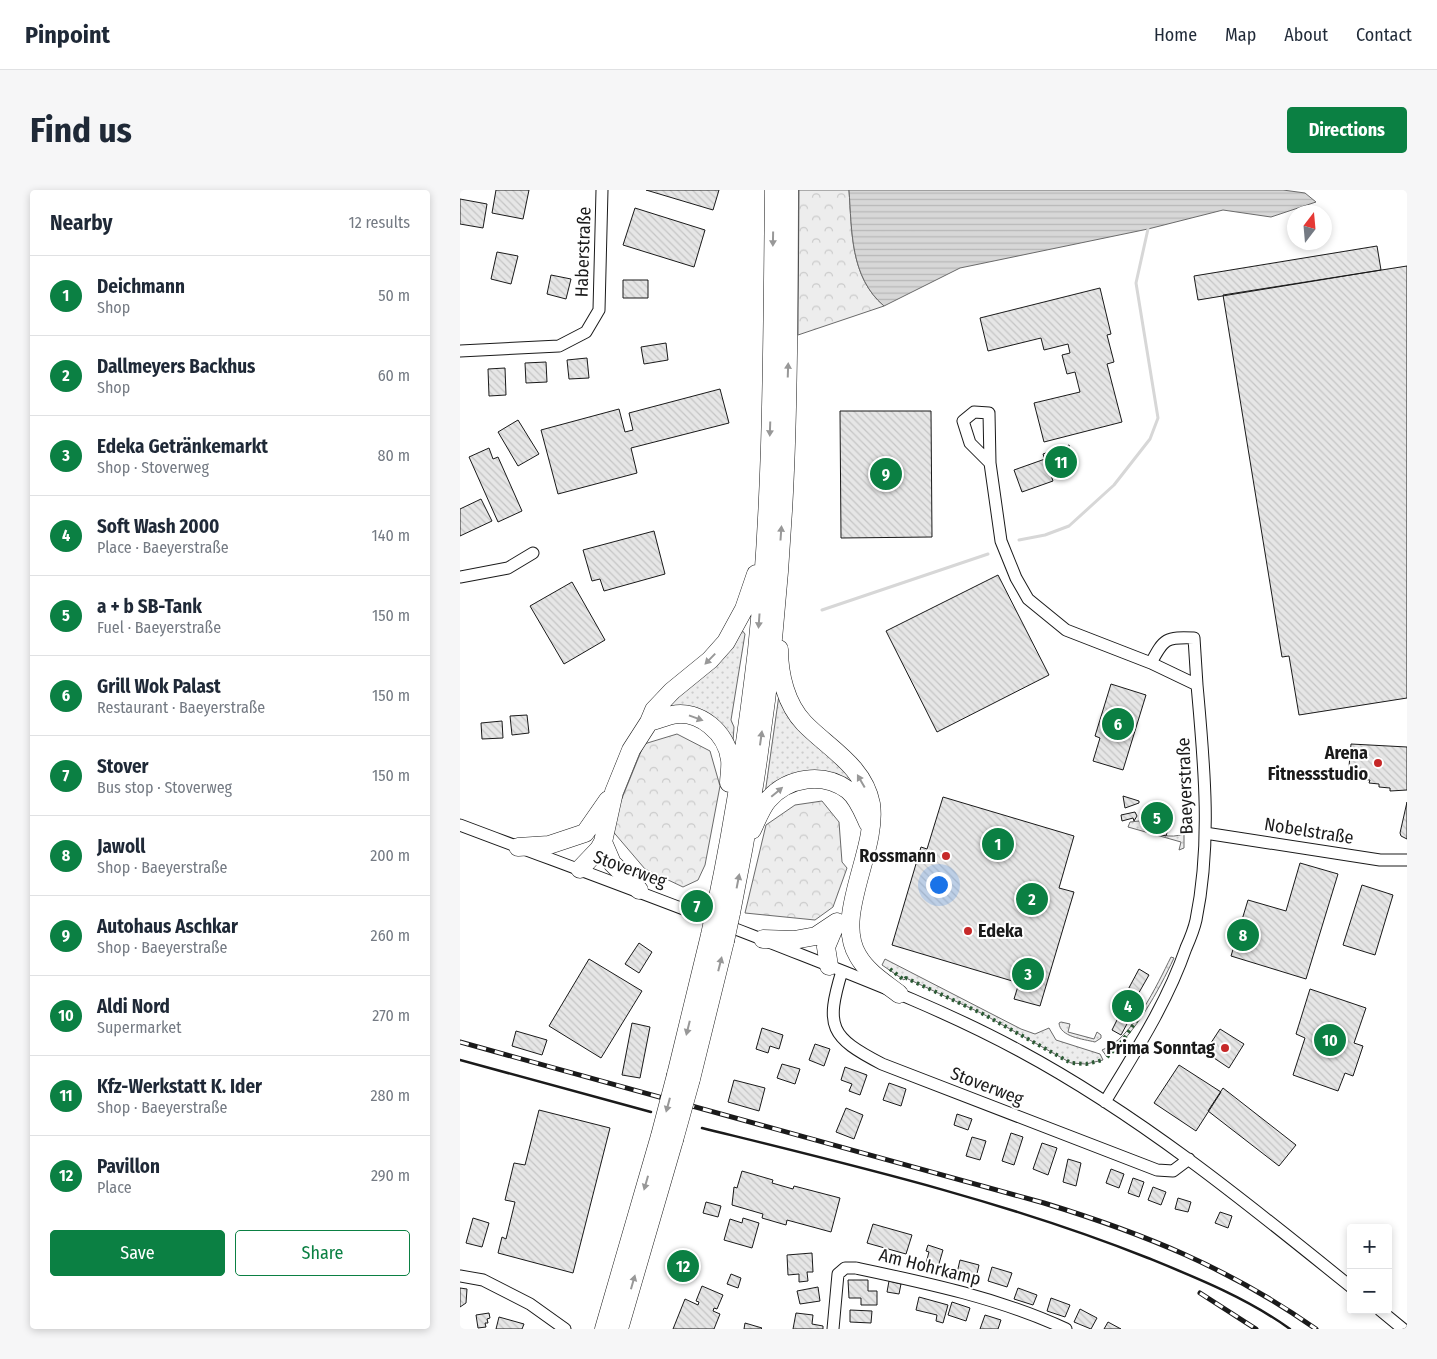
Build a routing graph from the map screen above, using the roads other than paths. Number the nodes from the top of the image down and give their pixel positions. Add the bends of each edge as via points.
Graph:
1 (602, 190) edge
2 (774, 190) edge
3 (789, 190) edge
4 (460, 351) edge
5 (990, 463) dead end
6 (533, 553) dead end
7 (764, 555) junction
8 (460, 577) edge
9 (778, 581) junction
10 (1151, 663) junction
11 (1197, 685) junction
12 (649, 722) junction
13 (614, 792) junction
14 (460, 825) edge
15 (870, 828) junction
16 (585, 833) junction
17 (1205, 833) junction
18 (602, 842) junction
19 (518, 847) junction
20 (744, 848) junction
21 (726, 856) junction
22 (1407, 860) edge
23 (580, 869) junction
24 (639, 890) junction
25 (854, 895) junction
26 (724, 910) junction
27 (836, 922) junction
28 (850, 933) junction
29 (763, 939) junction
30 (835, 968) junction
31 (900, 994) junction
32 (1105, 1102) junction
33 (667, 1138) junction
34 (1189, 1159) junction
35 (460, 1276) edge
36 (1347, 1284) edge
37 (1385, 1314) edge
38 (565, 1329) edge
39 (604, 1329) edge
40 (619, 1329) edge
41 (833, 1329) edge
42 (1066, 1329) edge
43 (1403, 1329) edge

1 - 4 street, Haberstraße via 599,310 586,332 559,346
2 -> 7 highway via 772,381
9 -> 3 highway via 787,407
5 - 10 street via 1001,541 1028,599 1066,630
6 - 8 street via 508,568
7 -> 12 highway via 744,609 726,642 710,660 672,691 654,710
7 -> 21 highway via 757,649
15 -> 9 highway via 871,804 864,784 851,765 803,722 790,703 779,661
20 -> 9 highway via 771,657
10 - 11 street
10 - 11 street, Baeyerstraße via 1161,644 1170,637 1194,638
11 - 17 street, Baeyerstraße via 1206,803
12 - 13 highway via 632,750
12 -> 21 highway via 673,715 693,716 710,724 724,741 730,759
13 - 16 highway
13 - 18 highway
14 - 19 street, Stoverweg
20 -> 15 highway via 768,799 782,787 807,778 828,782 848,791 860,806
15 - 25 highway via 866,857
16 - 19 highway via 549,845
16 - 23 highway via 578,854
17 - 22 street, Nobelstraße via 1380,860
17 - 32 street, Baeyerstraße via 1196,921 1182,961 1156,1016
18 - 23 highway
18 - 24 highway via 612,863
19 - 23 street, Stoverweg
26 -> 20 highway
21 - 26 highway
23 - 24 street, Stoverweg
24 - 29 street, Stoverweg
25 - 27 highway
25 - 28 highway
26 - 33 highway, bridge
27 - 29 highway via 816,936 794,940
27 - 30 highway via 826,947
28 - 30 highway
28 - 31 highway via 857,955 868,970
29 - 30 street, Stoverweg
30 - 31 street, Stoverweg
30 - 34 street, Stoverweg via 833,1021 838,1033 854,1050 882,1064 1158,1170 1173,1171
31 - 32 street, Stoverweg via 1020,1051
32 - 34 street, Stoverweg
33 -> 39 highway
40 -> 33 highway
34 - 36 street, Stoverweg
35 - 38 street via 483,1280 530,1304
37 - 43 street
41 - 42 street, Am Hohrkamp via 838,1274 845,1268 939,1285 1006,1305

